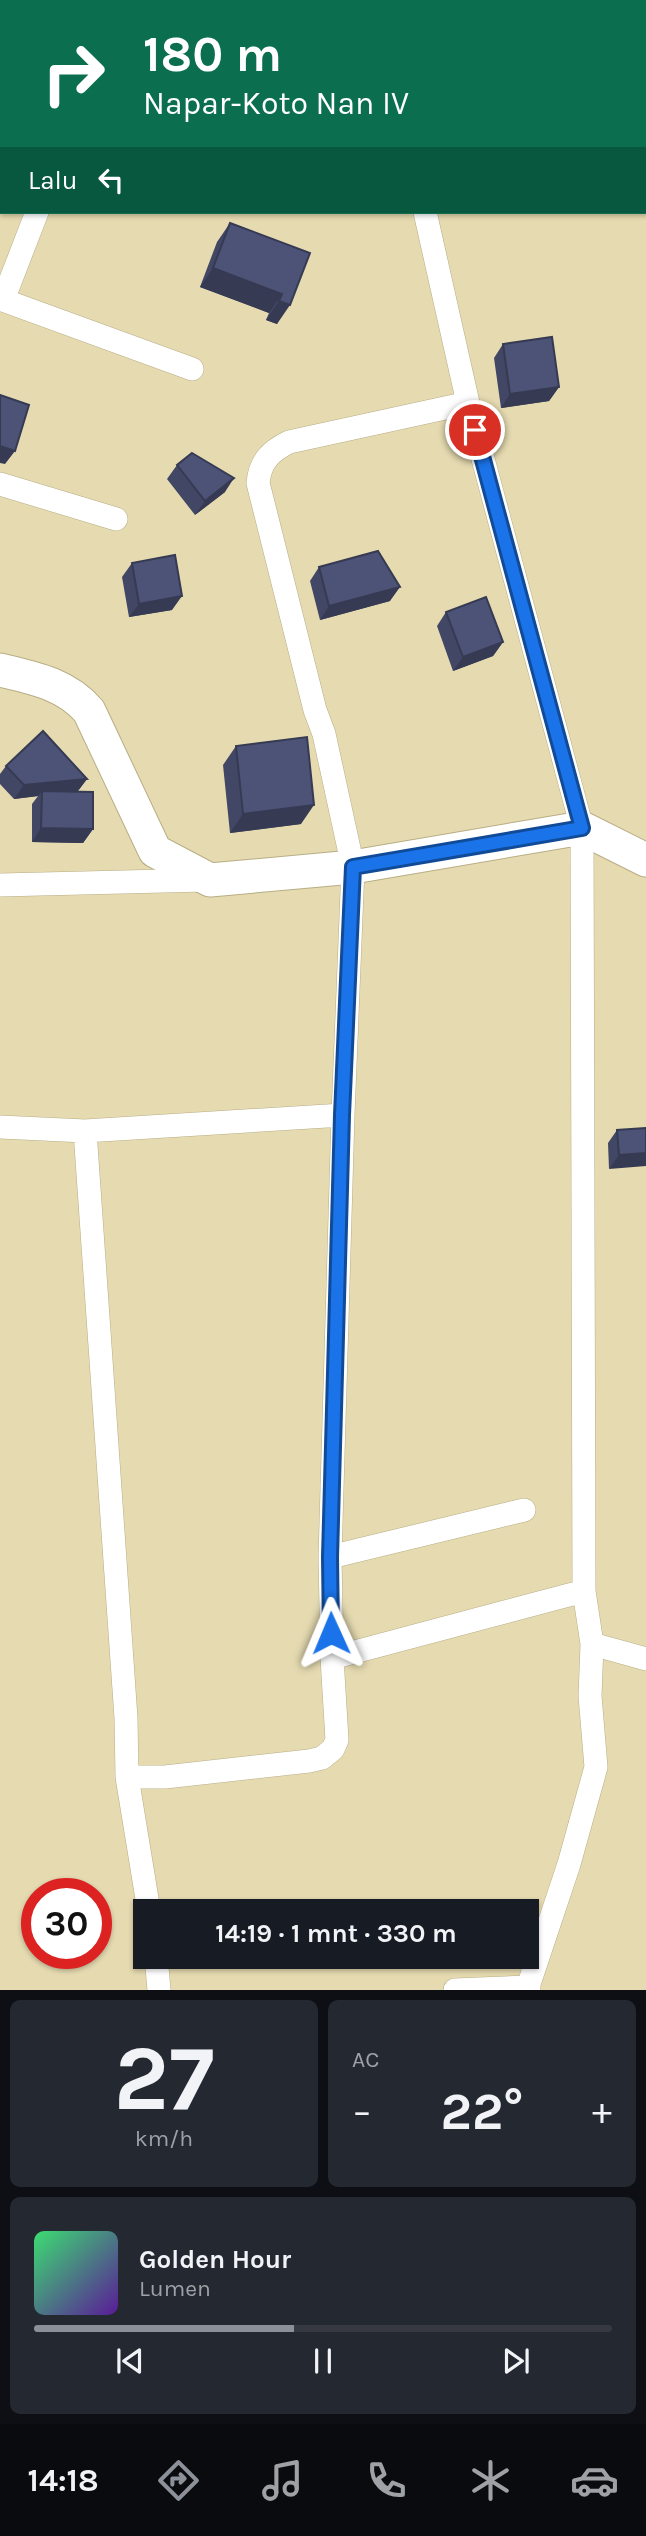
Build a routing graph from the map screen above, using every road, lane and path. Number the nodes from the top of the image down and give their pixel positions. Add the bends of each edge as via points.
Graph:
1 (36, 214) edge
2 (425, 214) edge
3 (2, 299) edge
4 (191, 369) dead end
5 (468, 403) junction
6 (0, 484) edge
7 (116, 519) dead end
8 (0, 670) edge
9 (582, 828) junction
10 (646, 860) edge
11 (353, 867) junction
12 (210, 880) junction
13 (0, 885) edge
14 (342, 1115) junction
15 (0, 1127) edge
16 (85, 1131) junction
17 (524, 1510) dead end
18 (330, 1557) junction
19 (584, 1591) junction
20 (592, 1644) junction
21 (332, 1658) junction
22 (646, 1659) edge
23 (127, 1777) junction
24 (147, 1899) edge
25 (157, 1969) edge
26 (528, 1988) edge
27 (159, 1990) edge
28 (455, 1990) edge

1 - 3 street
2 - 5 street
3 - 4 street
5 - 9 street
5 - 11 street via 289,442 271,451 258,474
6 - 7 street
8 - 12 street via 66,689 79,699 89,711 155,851
9 - 10 street
9 - 11 street
9 - 19 street
11 - 12 street
11 - 14 street
12 - 13 street
14 - 16 street
14 - 18 street
15 - 16 street
16 - 23 street
17 - 18 street
18 - 21 street
19 - 20 street
19 - 21 street
20 - 22 street
20 - 26 street via 590,1696 596,1767
21 - 23 street via 337,1740 322,1758 165,1777
23 - 24 street
25 - 27 street
26 - 28 street

